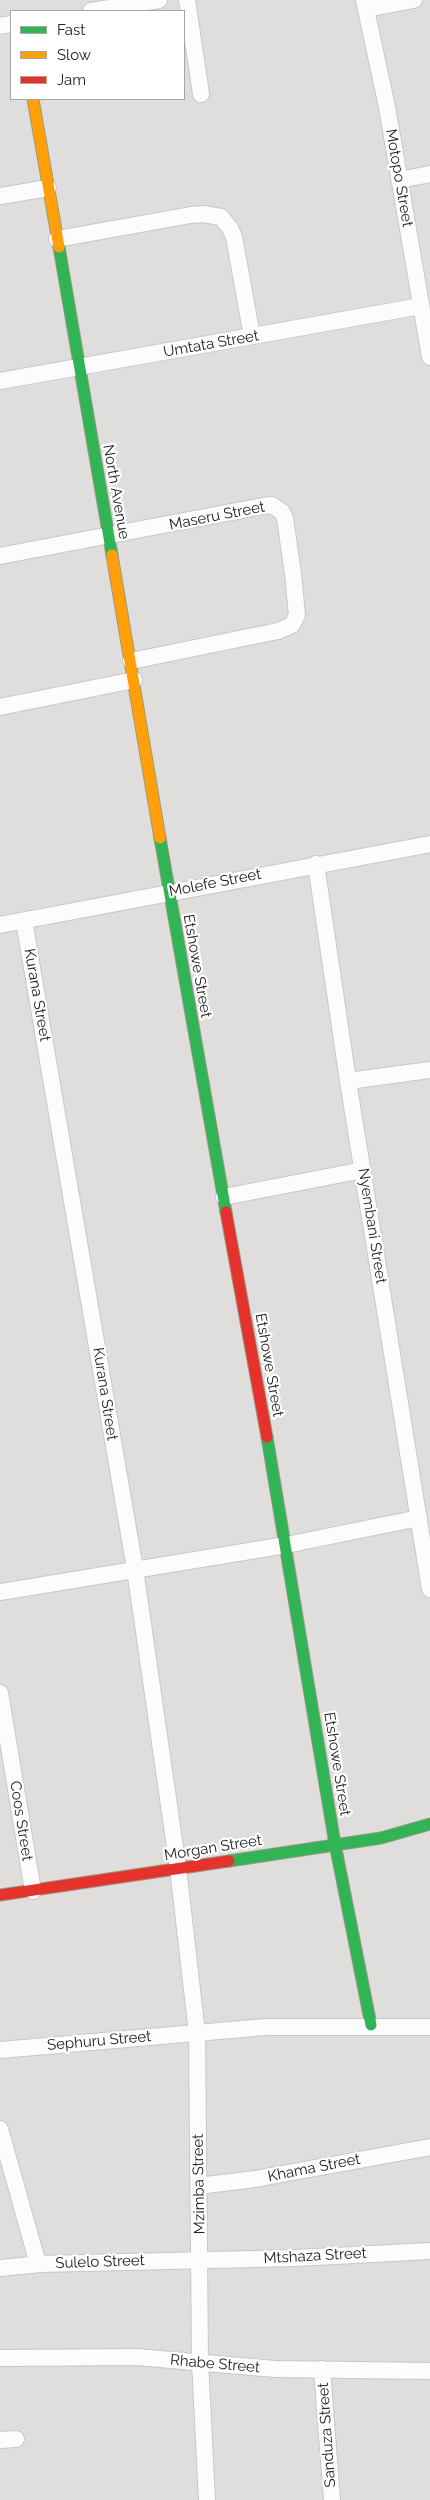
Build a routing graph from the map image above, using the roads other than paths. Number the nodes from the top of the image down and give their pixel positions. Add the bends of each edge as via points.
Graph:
1 (159, 0) edge
2 (187, 0) edge
3 (414, 0) edge
4 (365, 4) edge
5 (97, 10) edge
6 (201, 94) dead end
7 (33, 100) edge
8 (430, 174) edge
9 (399, 180) junction
10 (48, 188) junction
11 (0, 196) edge
12 (57, 239) junction
13 (421, 306) junction
14 (252, 336) junction
15 (430, 353) edge
16 (79, 368) junction
17 (0, 381) edge
18 (109, 537) junction
19 (0, 556) edge
20 (131, 661) junction
21 (134, 680) junction
22 (0, 707) edge
23 (430, 844) edge
24 (316, 864) junction
25 (168, 892) junction
26 (24, 921) junction
27 (0, 925) edge
28 (430, 1070) edge
29 (348, 1081) junction
30 (364, 1170) junction
31 (224, 1197) junction
32 (422, 1494) edge
33 (418, 1518) junction
34 (286, 1545) junction
35 (135, 1569) junction
36 (430, 1589) edge
37 (0, 1592) edge
38 (0, 1693) edge
39 (430, 1824) edge
40 (335, 1844) junction
41 (178, 1868) junction
42 (33, 1890) junction
43 (0, 1896) edge
44 (371, 2025) junction
45 (430, 2027) edge
46 (197, 2033) junction
47 (0, 2050) edge
48 (0, 2129) edge
49 (430, 2147) edge
50 (198, 2186) junction
51 (430, 2250) edge
52 (200, 2261) junction
53 (38, 2264) junction
54 (0, 2268) edge
55 (0, 2358) edge
56 (200, 2362) junction
57 (322, 2370) junction
58 (430, 2371) edge
59 (207, 2500) edge
60 (332, 2500) edge

1 - 5 street
2 - 6 street
3 - 4 street
4 - 9 street, Motopo Street
7 - 10 street, North Avenue
8 - 9 street
9 - 13 street, Motopo Street
10 - 11 street
10 - 12 street, North Avenue
12 - 14 street via 191,215 220,217 234,237
12 - 16 street, North Avenue
13 - 14 street, Umtata Street
13 - 15 street, Motopo Street
14 - 16 street, Umtata Street
16 - 17 street, Umtata Street
16 - 18 street, North Avenue
18 - 19 street
18 - 20 street, North Avenue
18 - 20 street, Maseru Street via 272,505 285,518 297,615 292,624 278,632
20 - 21 street, North Avenue
21 - 22 street
21 - 25 street, North Avenue
23 - 24 street, Molefe Street
24 - 25 street, Molefe Street
24 - 29 street, Nyembani Street
25 - 26 street, Molefe Street
25 - 31 street, Etshowe Street
26 - 27 street, Molefe Street
26 - 35 street, Kurana Street
28 - 29 street
29 - 30 street, Nyembani Street
30 - 31 street
30 - 32 street, Nyembani Street
31 - 34 street, Etshowe Street
32 - 33 street, Nyembani Street
33 - 34 street
33 - 36 street, Nyembani Street
34 - 35 street
34 - 40 street, Etshowe Street
35 - 37 street
35 - 41 street, Kurana Street
38 - 42 street, Coos Street
39 - 40 street, Morgan Street via 380,1838
40 - 41 street, Morgan Street
40 - 44 street, Etshowe Street
41 - 42 street, Morgan Street
41 - 46 street, Mzimba Street
42 - 43 street, Morgan Street
44 - 45 street, Sephuru Street
44 - 46 street, Sephuru Street via 265,2027
46 - 47 street, Sephuru Street
46 - 50 street, Mzimba Street
48 - 53 street
49 - 50 street, Khama Street via 256,2179
50 - 52 street, Mzimba Street
51 - 52 street, Mtshaza Street
52 - 53 street, Sulelo Street
52 - 56 street, Mzimba Street
53 - 54 street, Sulelo Street
55 - 56 street, Rhabe Street via 137,2357
56 - 57 street, Rhabe Street
56 - 59 street, Mzimba Street
57 - 58 street, Rhabe Street
57 - 60 street, Sanduza Street

